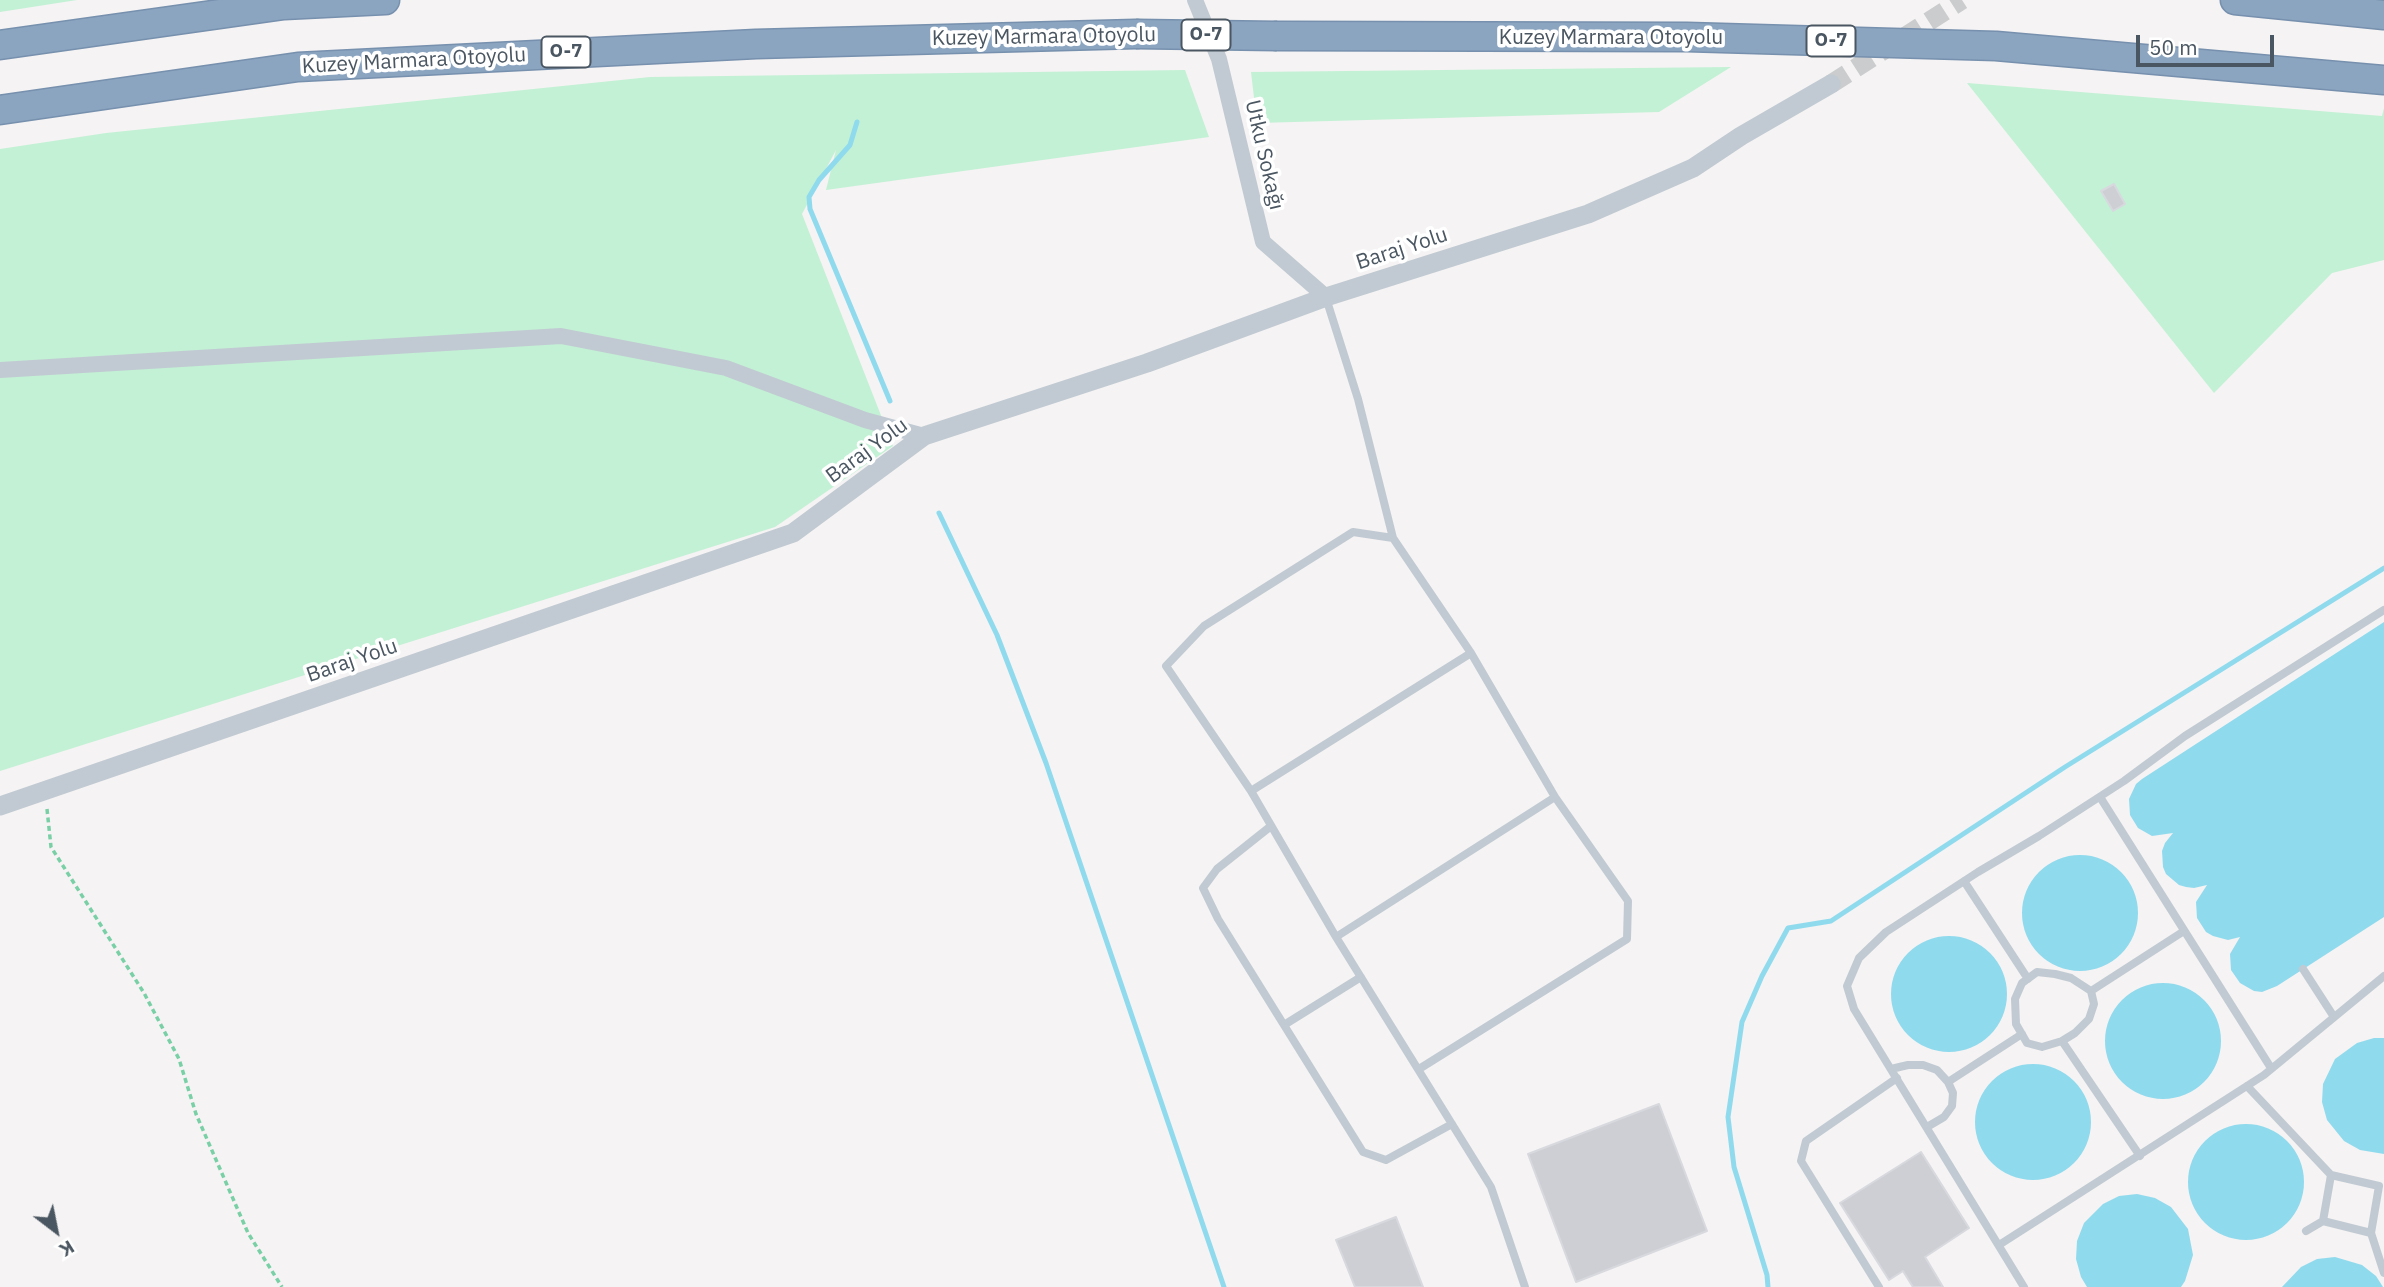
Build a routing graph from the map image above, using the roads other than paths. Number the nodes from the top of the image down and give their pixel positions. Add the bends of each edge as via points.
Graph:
1 (385, 0) edge
2 (1195, 0) edge
3 (2235, 0) edge
4 (2384, 15) edge
5 (0, 45) edge
6 (2384, 80) edge
7 (1831, 84) tunnel mouth
8 (0, 110) edge
9 (1325, 297) junction
10 (0, 370) edge
11 (925, 436) junction
12 (1393, 538) junction
13 (2384, 610) edge
14 (1471, 653) junction
15 (1251, 791) junction
16 (1555, 797) junction
17 (2100, 797) junction
18 (0, 806) edge
19 (1271, 826) junction
20 (1964, 881) junction
21 (2184, 931) junction
22 (1336, 937) junction
23 (2303, 970) dead end
24 (2384, 976) edge
25 (1361, 977) junction
26 (2028, 979) junction
27 (2091, 991) junction
28 (2334, 1017) junction
29 (1284, 1025) junction
30 (2022, 1034) junction
31 (2062, 1041) junction
32 (1419, 1069) junction
33 (1891, 1069) junction
34 (2271, 1069) junction
35 (1897, 1078) junction
36 (1948, 1082) junction
37 (2247, 1086) junction
38 (1452, 1124) junction
39 (1927, 1128) junction
40 (2140, 1156) junction
41 (2331, 1175) junction
42 (2381, 1184) edge
43 (2322, 1221) junction
44 (2306, 1231) dead end
45 (2371, 1233) junction
46 (1999, 1245) junction
47 (2384, 1273) edge
48 (1525, 1287) edge
49 (1879, 1287) edge
50 (2024, 1287) edge

1 - 5 highway via 284,5
2 - 9 street, Utku Sokağı via 1219,59 1263,242
3 - 4 highway
6 - 8 highway, Kuzey Marmara Otoyolu / O-7, bridge via 1996,46 1687,37 1136,34 756,44 298,67
7 - 9 street, Baraj Yolu via 1693,168 1588,214
9 - 11 street, Baraj Yolu via 1147,363
9 - 12 lane via 1358,399
10 - 11 street via 561,336 726,368 865,420
11 - 18 street, Baraj Yolu via 793,533
12 - 14 lane
12 - 15 lane via 1353,532 1204,626 1166,666
13 - 17 lane via 2185,736
14 - 15 lane
14 - 16 lane
15 - 19 lane
16 - 22 lane
16 - 32 lane via 1628,901 1627,939
17 - 20 lane
17 - 21 lane
19 - 22 lane
19 - 29 lane via 1217,869 1203,888
20 - 26 lane
20 - 33 lane via 1886,932 1859,958 1847,986 1854,1009
21 - 27 lane
21 - 34 lane
22 - 25 lane
23 - 28 lane
24 - 28 lane
25 - 29 lane
25 - 32 lane
26 - 27 lane via 2037,972 2055,974
26 - 30 lane via 2015,999 2016,1024
27 - 31 lane via 2094,1004 2089,1020
28 - 34 lane
29 - 38 lane via 1363,1152 1386,1160
30 - 31 lane via 2026,1043 2042,1047
30 - 36 lane
31 - 40 lane
32 - 38 lane
33 - 35 lane
33 - 36 lane via 1923,1065 1937,1070
34 - 37 lane
35 - 39 lane
35 - 49 lane via 1806,1141 1801,1161
36 - 39 lane via 1952,1106
37 - 40 lane
37 - 41 lane
38 - 48 lane via 1490,1186
39 - 46 lane
40 - 46 lane
41 - 42 lane
41 - 43 lane
42 - 45 lane
43 - 44 lane
43 - 45 lane
45 - 47 lane
46 - 50 lane

